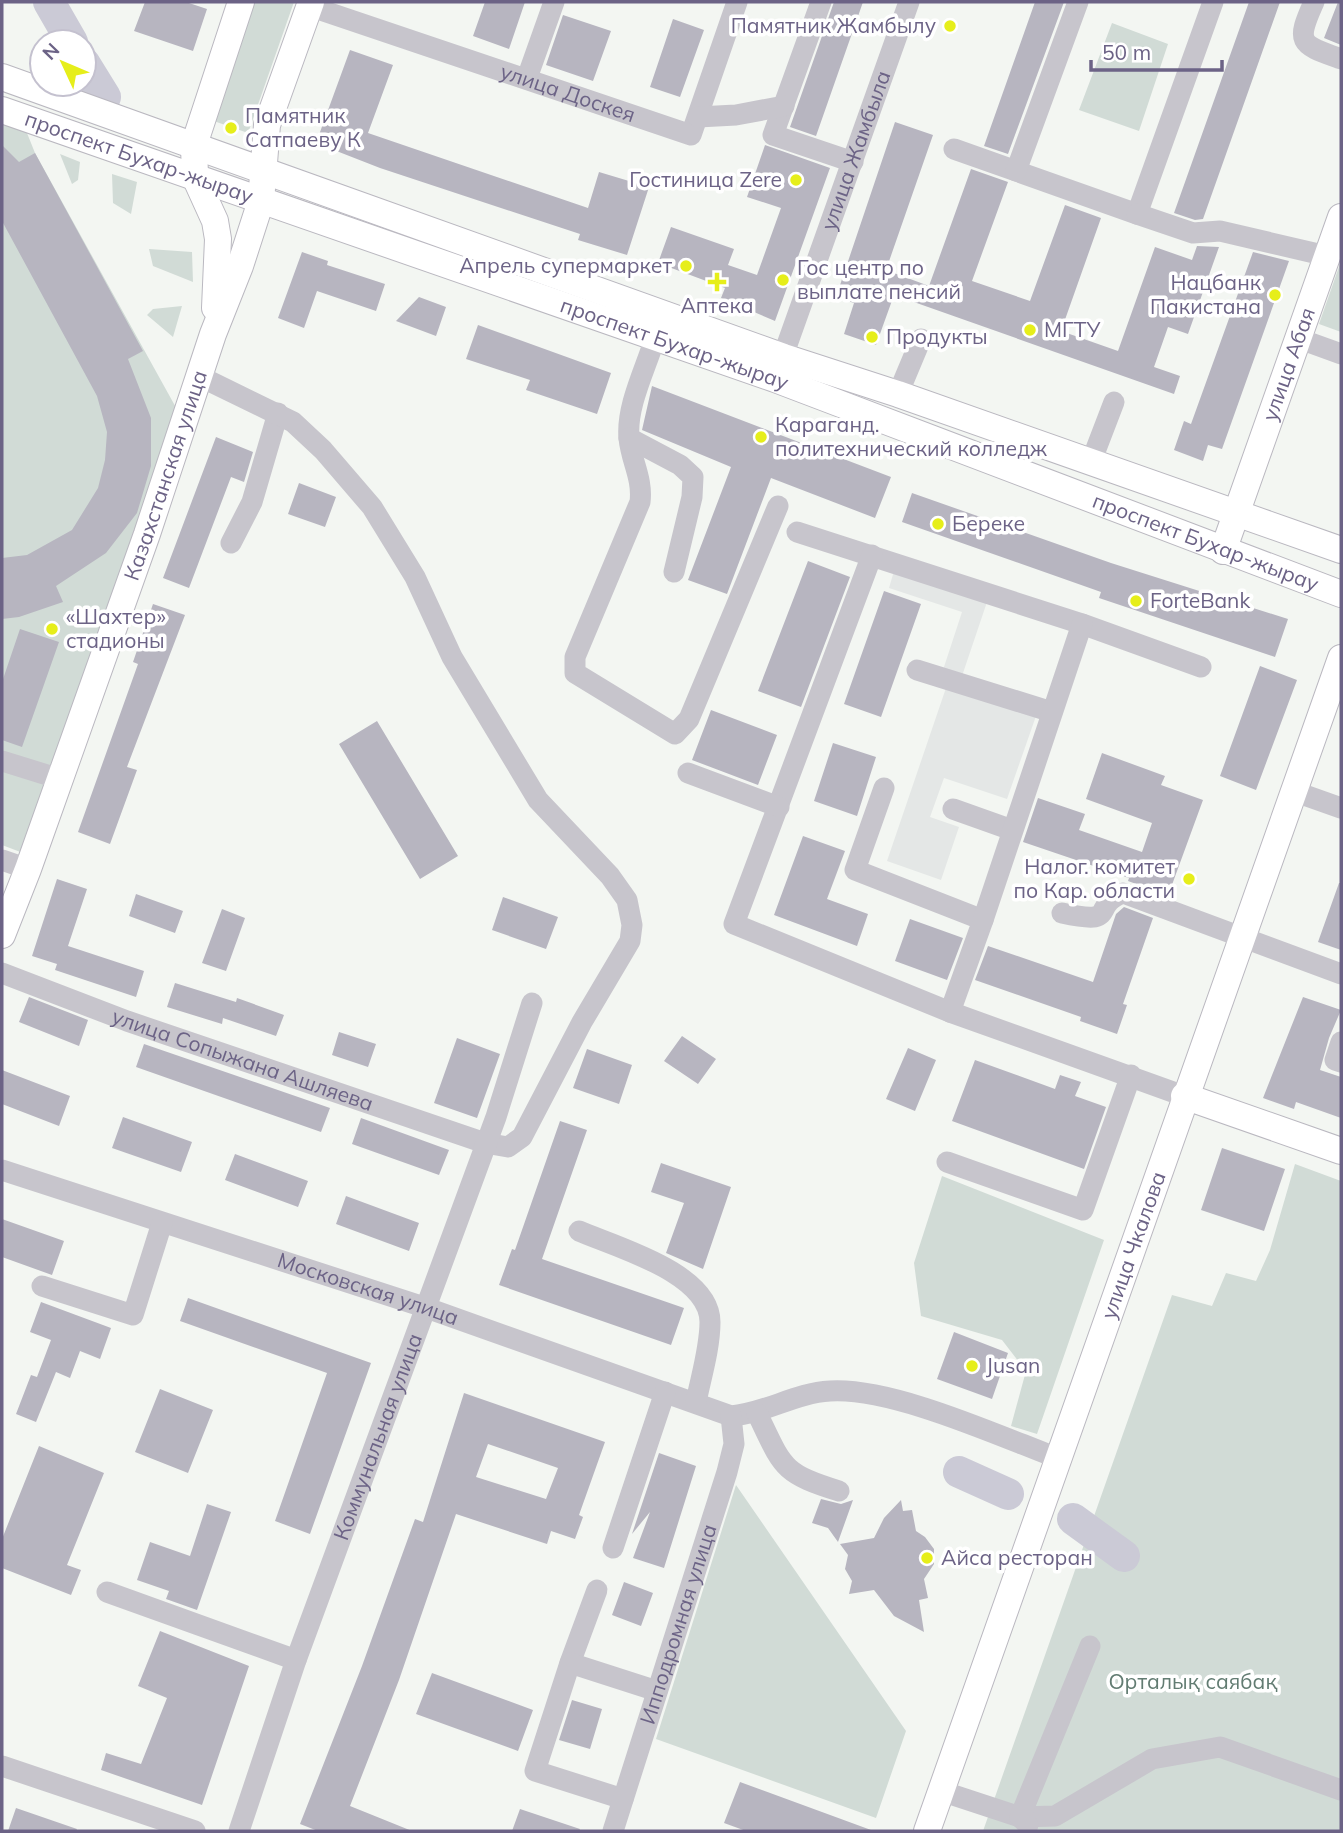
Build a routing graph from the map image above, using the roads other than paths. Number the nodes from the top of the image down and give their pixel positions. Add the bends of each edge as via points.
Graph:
1 (242, 2) edge
2 (554, 2) edge
3 (737, 2) edge
4 (821, 2) edge
5 (909, 2) edge
6 (1078, 2) edge
7 (1213, 2) edge
8 (1314, 2) edge
9 (310, 4) edge
10 (1341, 59) edge
11 (2, 77) edge
12 (527, 78) junction
13 (784, 106) junction
14 (2, 110) edge
15 (698, 117) junction
16 (194, 145) junction
17 (954, 149) dead end
18 (853, 162) junction
19 (265, 170) junction
20 (1016, 171) junction
21 (195, 177) junction
22 (261, 201) junction
23 (1138, 214) junction
24 (1341, 217) edge
25 (1327, 257) junction
26 (213, 334) junction
27 (655, 338) junction
28 (1297, 338) junction
29 (921, 339) dead end
30 (1341, 354) edge
31 (779, 368) junction
32 (201, 377) junction
33 (898, 394) junction
34 (1114, 402) dead end
35 (278, 413) junction
36 (629, 438) junction
37 (1091, 462) junction
38 (778, 506) dead end
39 (1237, 513) junction
40 (797, 532) dead end
41 (231, 543) dead end
42 (1341, 550) edge
43 (1223, 551) junction
44 (872, 555) junction
45 (674, 572) dead end
46 (1341, 594) edge
47 (1082, 624) junction
48 (1341, 658) edge
49 (1201, 667) dead end
50 (917, 670) dead end
51 (1052, 712) junction
52 (2, 761) edge
53 (688, 773) dead end
54 (60, 779) junction
55 (884, 788) dead end
56 (1293, 792) junction
57 (779, 807) junction
58 (1341, 808) edge
59 (953, 809) dead end
60 (1012, 830) junction
61 (2, 860) edge
62 (28, 869) junction
63 (1062, 913) dead end
64 (983, 920) junction
65 (2, 935) edge
66 (1241, 939) junction
67 (2, 973) edge
68 (1341, 974) edge
69 (532, 1003) dead end
70 (950, 1012) junction
71 (1341, 1042) edge
72 (1341, 1062) edge
73 (1131, 1075) junction
74 (1184, 1096) junction
75 (485, 1143) junction
76 (1341, 1151) edge
77 (947, 1162) dead end
78 (2, 1170) edge
79 (162, 1223) junction
80 (579, 1231) dead end
81 (42, 1286) dead end
82 (424, 1307) junction
83 (665, 1392) junction
84 (696, 1402) junction
85 (757, 1413) junction
86 (732, 1416) junction
87 (1060, 1459) junction
88 (839, 1492) dead end
89 (613, 1548) dead end
90 (597, 1590) dead end
91 (107, 1592) dead end
92 (1090, 1646) dead end
93 (296, 1660) junction
94 (570, 1663) junction
95 (657, 1691) junction
96 (2, 1766) edge
97 (1341, 1790) edge
98 (941, 1791) junction
99 (623, 1799) junction
100 (1028, 1824) edge
101 (195, 1831) edge
102 (239, 1831) edge
103 (613, 1831) edge
104 (927, 1831) edge

1 - 16 main road
2 - 12 street
3 - 15 street
4 - 13 street
5 - 18 street, улица Жамбыла
6 - 20 street
7 - 23 street
8 - 10 street via 1301,30 1302,39
9 - 12 street, улица Доскея
9 - 19 main road, Казахстанская улица via 267,125
11 - 16 main road, проспект Бухар-жырау
12 - 15 street, улица Доскея via 691,135
13 - 15 street
13 - 18 street via 774,135
14 - 21 main road, проспект Бухар-жырау
16 - 19 main road, проспект Бухар-жырау
16 - 21 main road
17 - 20 street
18 - 31 street, улица Жамбыла
19 - 22 main road, Казахстанская улица
19 - 31 main road, проспект Бухар-жырау
20 - 23 street
21 - 22 main road, проспект Бухар-жырау
21 - 26 main road via 215,220 218,239
22 - 26 main road, Казахстанская улица
22 - 27 main road, проспект Бухар-жырау
23 - 25 street via 1193,233 1220,231
24 - 25 main road, улица Абая
25 - 28 main road, улица Абая
26 - 32 main road, Казахстанская улица
27 - 31 main road, проспект Бухар-жырау
27 - 36 street via 629,419
28 - 30 street
28 - 39 main road, улица Абая
29 - 33 street
31 - 33 main road, проспект Бухар-жырау
31 - 43 main road, проспект Бухар-жырау
32 - 35 street
32 - 54 main road, Казахстанская улица
33 - 37 main road, проспект Бухар-жырау
34 - 37 street
35 - 41 street via 252,502
35 - 75 street via 323,450 372,507 415,577 452,657 538,800 627,900 632,925 626,950 522,1137 508,1147
36 - 38 street via 642,485 640,502 575,657 575,673 675,734 689,719
36 - 45 street via 693,477
37 - 39 main road, проспект Бухар-жырау
39 - 42 main road, проспект Бухар-жырау
39 - 43 main road, улица Абая
40 - 44 street
43 - 46 main road, проспект Бухар-жырау
44 - 47 street
44 - 57 street
47 - 49 street
47 - 51 street
48 - 56 main road, улица Чкалова
50 - 51 street
51 - 60 street
52 - 54 street
53 - 57 street
54 - 62 main road, Казахстанская улица
55 - 64 street via 855,870
56 - 58 street
56 - 66 main road, улица Чкалова
57 - 70 street via 734,924
59 - 60 street
60 - 64 street
61 - 62 street
62 - 65 main road, Казахстанская улица
63 - 66 street via 1092,920 1123,893
64 - 70 street
66 - 68 street
66 - 74 main road, улица Чкалова
67 - 75 street, улица Сопыжана Ашляева via 127,1021
69 - 75 street, Коммунальная улица
70 - 73 street
71 - 72 street via 1335,1060
73 - 74 street
73 - 77 street via 1083,1210
74 - 76 main road
74 - 87 main road, улица Чкалова
75 - 82 street, Коммунальная улица
78 - 79 street, Московская улица
79 - 81 street via 133,1315
79 - 82 street, Московская улица
80 - 84 street via 678,1273 698,1293 710,1320
82 - 83 street, Московская улица
82 - 93 street, Коммунальная улица
83 - 84 street, Московская улица
83 - 89 street
84 - 86 street, Московская улица
85 - 86 street
85 - 87 street via 782,1401 827,1391 865,1391
85 - 88 street via 780,1461 801,1479
86 - 95 street, Ипподромная улица via 734,1444 727,1472
87 - 98 main road, улица Чкалова
90 - 94 street
91 - 93 street
92 - 100 street
93 - 102 street, Коммунальная улица
94 - 95 street
94 - 99 street via 535,1771
95 - 99 street, Ипподромная улица
96 - 101 street
97 - 100 street via 1220,1747 1152,1759 1055,1816
98 - 100 street
98 - 104 main road, улица Чкалова
99 - 103 street, Ипподромная улица

